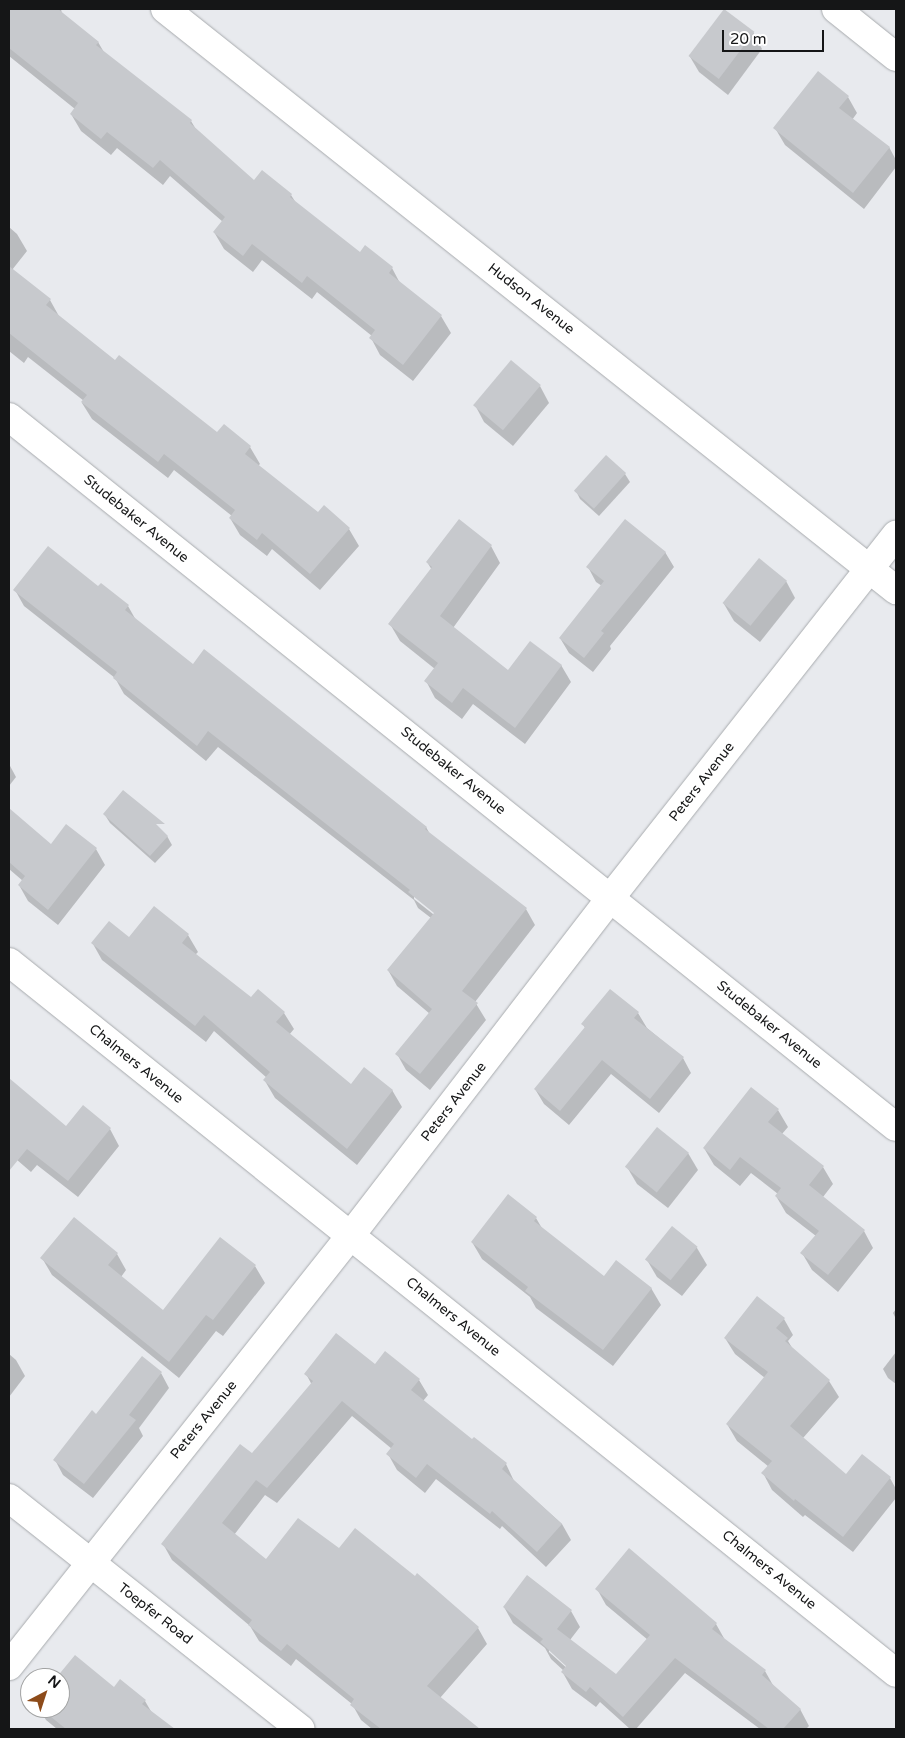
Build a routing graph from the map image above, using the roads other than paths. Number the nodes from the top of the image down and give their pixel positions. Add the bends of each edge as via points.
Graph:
1 (165, 9) edge
2 (836, 9) edge
3 (896, 57) edge
4 (9, 417) edge
5 (896, 535) edge
6 (870, 569) junction
7 (896, 590) edge
8 (611, 897) junction
9 (9, 962) edge
10 (896, 1127) edge
11 (351, 1236) junction
12 (9, 1498) edge
13 (90, 1562) junction
14 (9, 1666) edge
15 (896, 1673) edge
16 (300, 1729) edge

1 - 6 street, Hudson Avenue
2 - 3 street
4 - 8 street, Studebaker Avenue
5 - 6 street, Peters Avenue
6 - 7 street, Hudson Avenue
6 - 8 street, Peters Avenue
8 - 10 street, Studebaker Avenue
8 - 11 street, Peters Avenue
9 - 11 street, Chalmers Avenue
11 - 13 street, Peters Avenue
11 - 15 street, Chalmers Avenue
12 - 13 street, Toepfer Road
13 - 14 street, Peters Avenue
13 - 16 street, Toepfer Road

